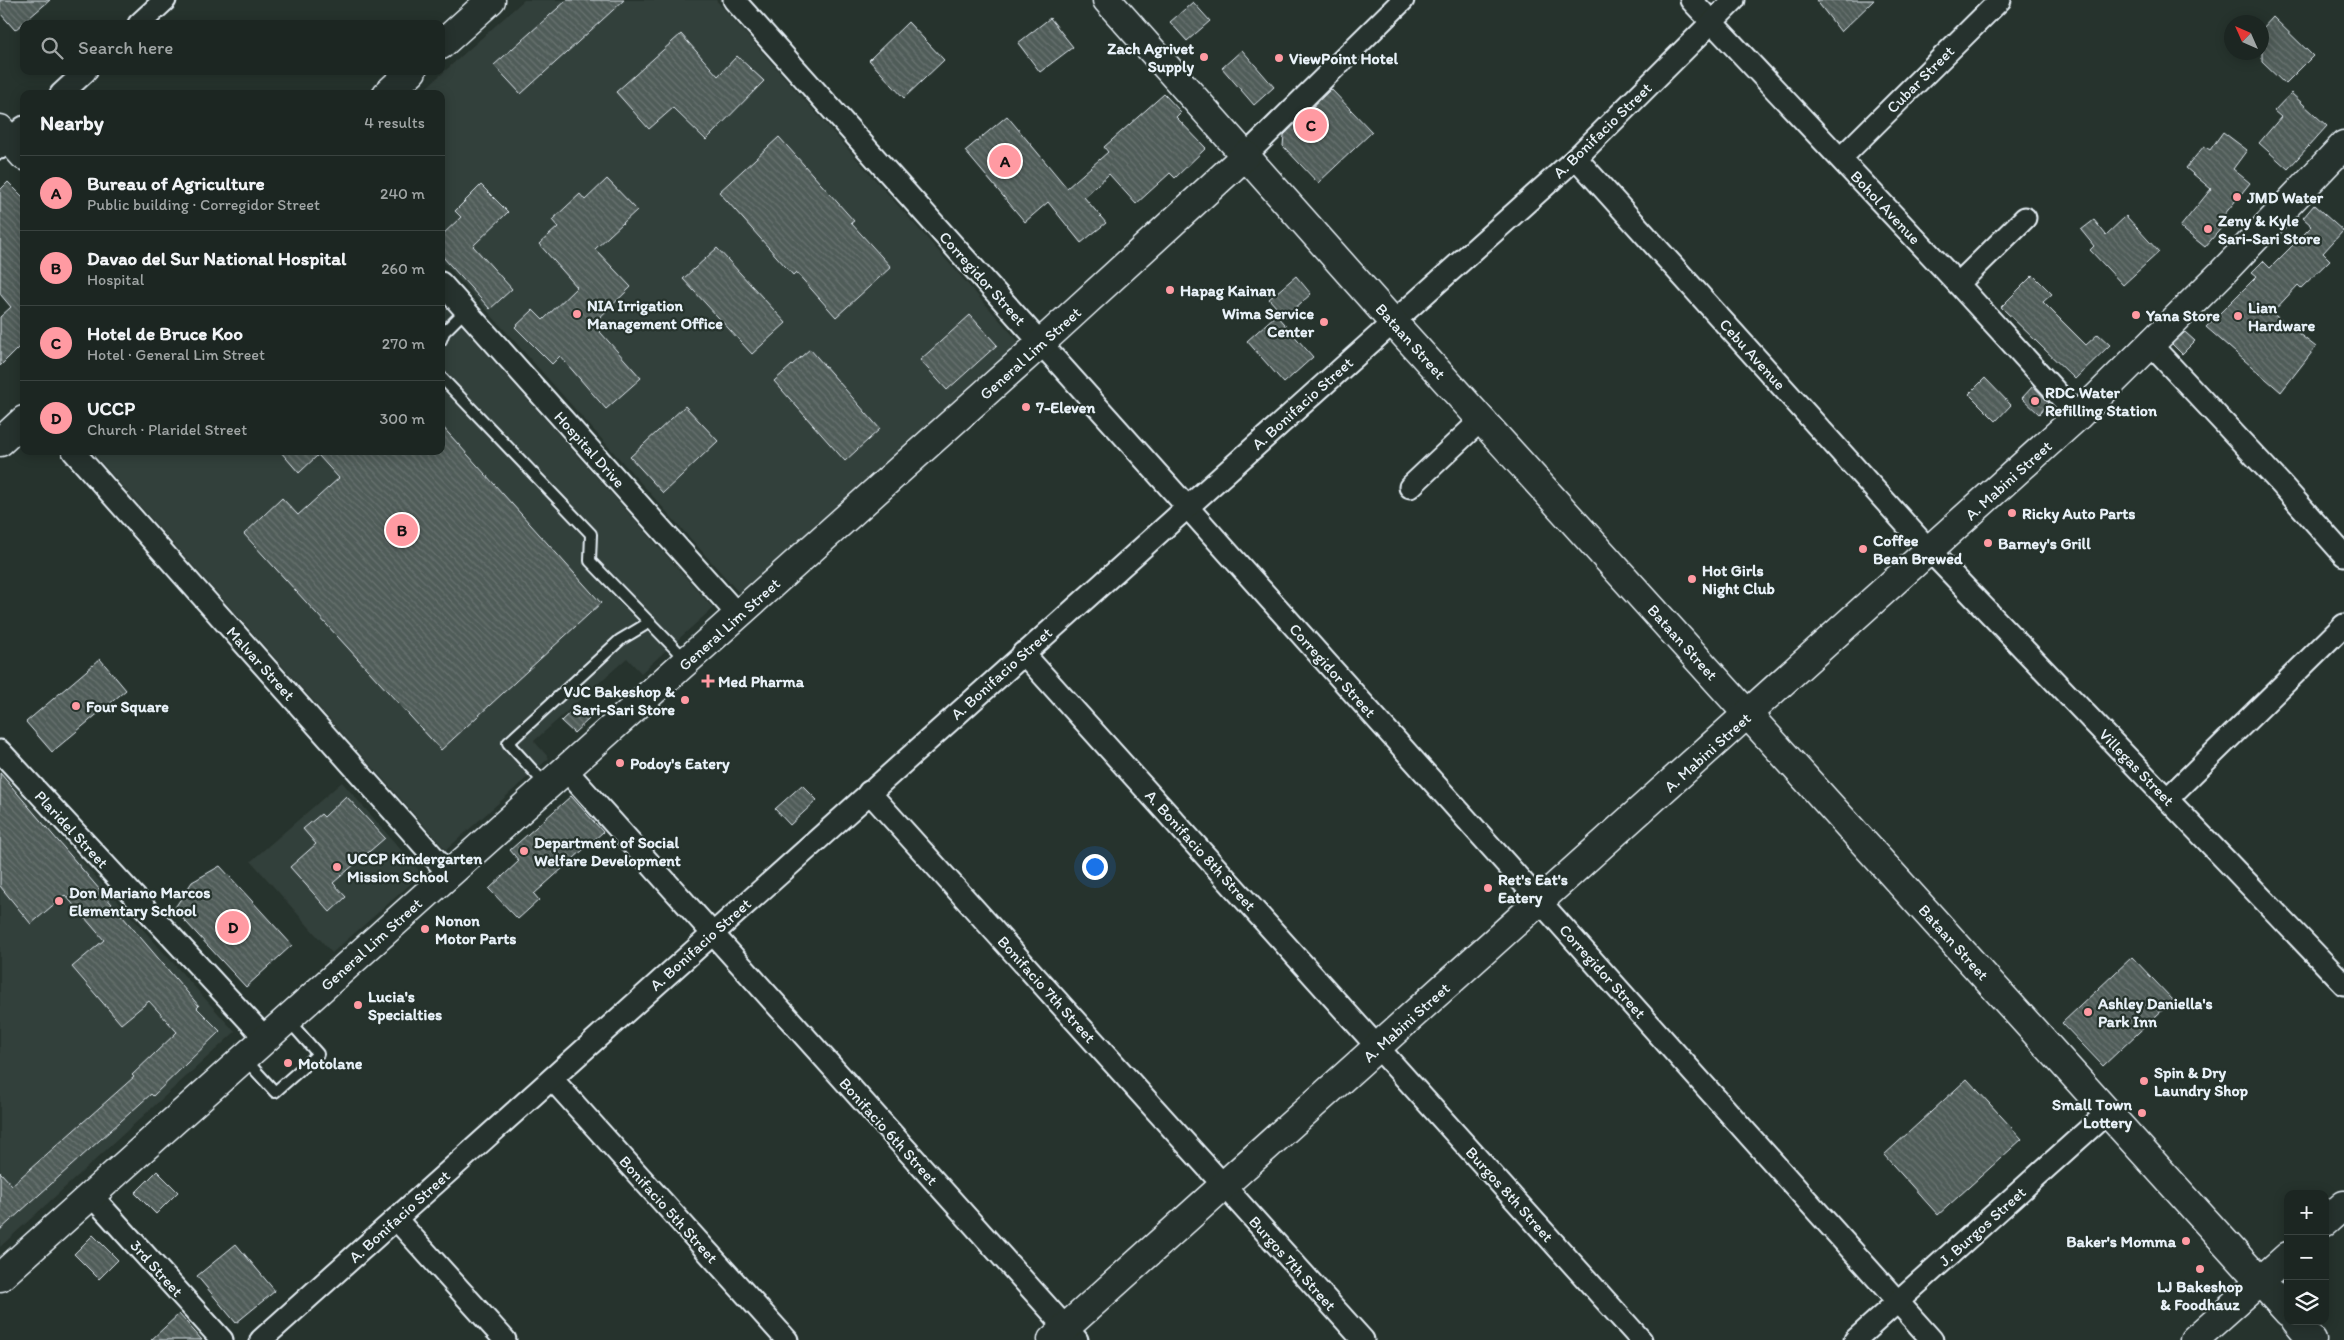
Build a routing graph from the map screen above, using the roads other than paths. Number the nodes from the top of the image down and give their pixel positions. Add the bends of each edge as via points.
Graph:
1 (165, 0) edge
2 (491, 0) edge
3 (734, 0) edge
4 (1108, 0) edge
5 (1403, 0) edge
6 (1691, 0) edge
7 (1734, 0) edge
8 (2000, 0) edge
9 (143, 20) edge
10 (1713, 22) junction
11 (445, 41) edge
12 (82, 75) edge
13 (408, 75) edge
14 (65, 90) edge
15 (391, 90) edge
16 (2344, 145) edge
17 (1246, 155) junction
18 (1576, 158) junction
19 (1840, 158) junction
20 (2024, 218) dead end
21 (1958, 284) junction
22 (445, 288) edge
23 (465, 311) junction
24 (1393, 322) junction
25 (445, 331) edge
26 (1041, 343) junction
27 (2151, 345) junction
28 (445, 381) edge
29 (2078, 416) junction
30 (1482, 419) junction
31 (20, 424) edge
32 (0, 442) edge
33 (77, 455) edge
34 (1410, 487) dead end
35 (1186, 506) junction
36 (1930, 551) junction
37 (2344, 555) edge
38 (738, 615) junction
39 (650, 622) junction
40 (2344, 625) edge
41 (1023, 653) junction
42 (687, 662) junction
43 (1749, 714) junction
44 (0, 751) edge
45 (556, 778) junction
46 (869, 792) junction
47 (2167, 799) junction
48 (449, 874) junction
49 (1540, 901) junction
50 (712, 933) junction
51 (2344, 984) edge
52 (287, 1019) junction
53 (266, 1038) junction
54 (1378, 1047) junction
55 (245, 1058) junction
56 (552, 1078) junction
57 (2108, 1112) junction
58 (1224, 1186) junction
59 (92, 1195) junction
60 (2344, 1205) edge
61 (2329, 1218) edge
62 (396, 1219) junction
63 (2284, 1260) edge
64 (0, 1277) edge
65 (2260, 1281) junction
66 (1897, 1302) junction
67 (2284, 1308) edge
68 (2299, 1325) edge
69 (1065, 1336) edge
70 (222, 1340) edge
71 (261, 1340) edge
72 (505, 1340) edge
73 (787, 1340) edge
74 (1363, 1340) edge
75 (1641, 1340) edge
76 (1855, 1340) edge
77 (1932, 1340) edge
78 (2194, 1340) edge
79 (2312, 1340) edge

1 - 9 street
2 - 11 street
3 - 26 street, Corregidor Street
4 - 17 street, Bataan Street
5 - 17 street, General Lim Street
6 - 10 street, Bohol Avenue
7 - 10 street, A. Bonifacio Street
8 - 19 street, Cubar Street
10 - 18 street, A. Bonifacio Street
10 - 19 street, Bohol Avenue
12 - 14 street
13 - 15 street
16 - 27 street, A. Mabini Street
17 - 24 street, Bataan Street
17 - 26 street, General Lim Street
18 - 24 street, A. Bonifacio Street
18 - 36 street, Cebu Avenue
19 - 21 street, Bohol Avenue
20 - 21 street
21 - 29 street, Bohol Avenue
22 - 23 street, Hospital Drive
23 - 25 lane
23 - 38 street, Hospital Drive
24 - 30 street, Bataan Street
24 - 35 street, A. Bonifacio Street
26 - 35 street, Corregidor Street
26 - 38 street, General Lim Street
27 - 29 street, A. Mabini Street
27 - 37 street
28 - 39 lane via 591,534 590,561
29 - 36 street, A. Mabini Street
30 - 34 street
30 - 43 street, Bataan Street
31 - 32 street
33 - 48 street, Malvar Street
35 - 41 street, A. Bonifacio Street
35 - 49 street, Corregidor Street
36 - 43 street, A. Mabini Street
36 - 47 street, Villegas Street
38 - 42 street, General Lim Street
39 - 42 lane
39 - 45 lane via 620,640 508,743
40 - 47 street
41 - 46 street, A. Bonifacio Street
41 - 54 street, A. Bonifacio 8th Street
42 - 45 street, General Lim Street
43 - 49 street, A. Mabini Street
43 - 57 street, Bataan Street
44 - 53 street, Plaridel Street
45 - 48 street, General Lim Street
45 - 50 street, Bonifacio 6th Street
46 - 50 street, A. Bonifacio Street
46 - 58 street, Bonifacio 7th Street
47 - 51 street, Villegas Street
48 - 52 street, General Lim Street
49 - 54 street, A. Mabini Street
49 - 66 street, Corregidor Street
50 - 56 street, A. Bonifacio Street
50 - 69 street, Bonifacio 6th Street
52 - 53 street, General Lim Street
52 - 55 lane via 318,1054 276,1092
53 - 55 street, General Lim Street
54 - 58 street, A. Mabini Street
54 - 75 street, Burgos 8th Street
55 - 59 street, General Lim Street
56 - 62 street, A. Bonifacio Street
56 - 73 street, Bonifacio 5th Street
57 - 65 street, Bataan Street
57 - 66 street, J. Burgos Street
58 - 69 street, A. Mabini Street
58 - 74 street, Burgos 7th Street
59 - 64 street, General Lim Street
59 - 70 street, 3rd Street
60 - 61 street
62 - 71 street, A. Bonifacio Street
62 - 72 street
63 - 65 street
65 - 67 street, Bataan Street
65 - 78 street
66 - 76 street, J. Burgos Street
66 - 77 street, Corregidor Street
68 - 79 street

